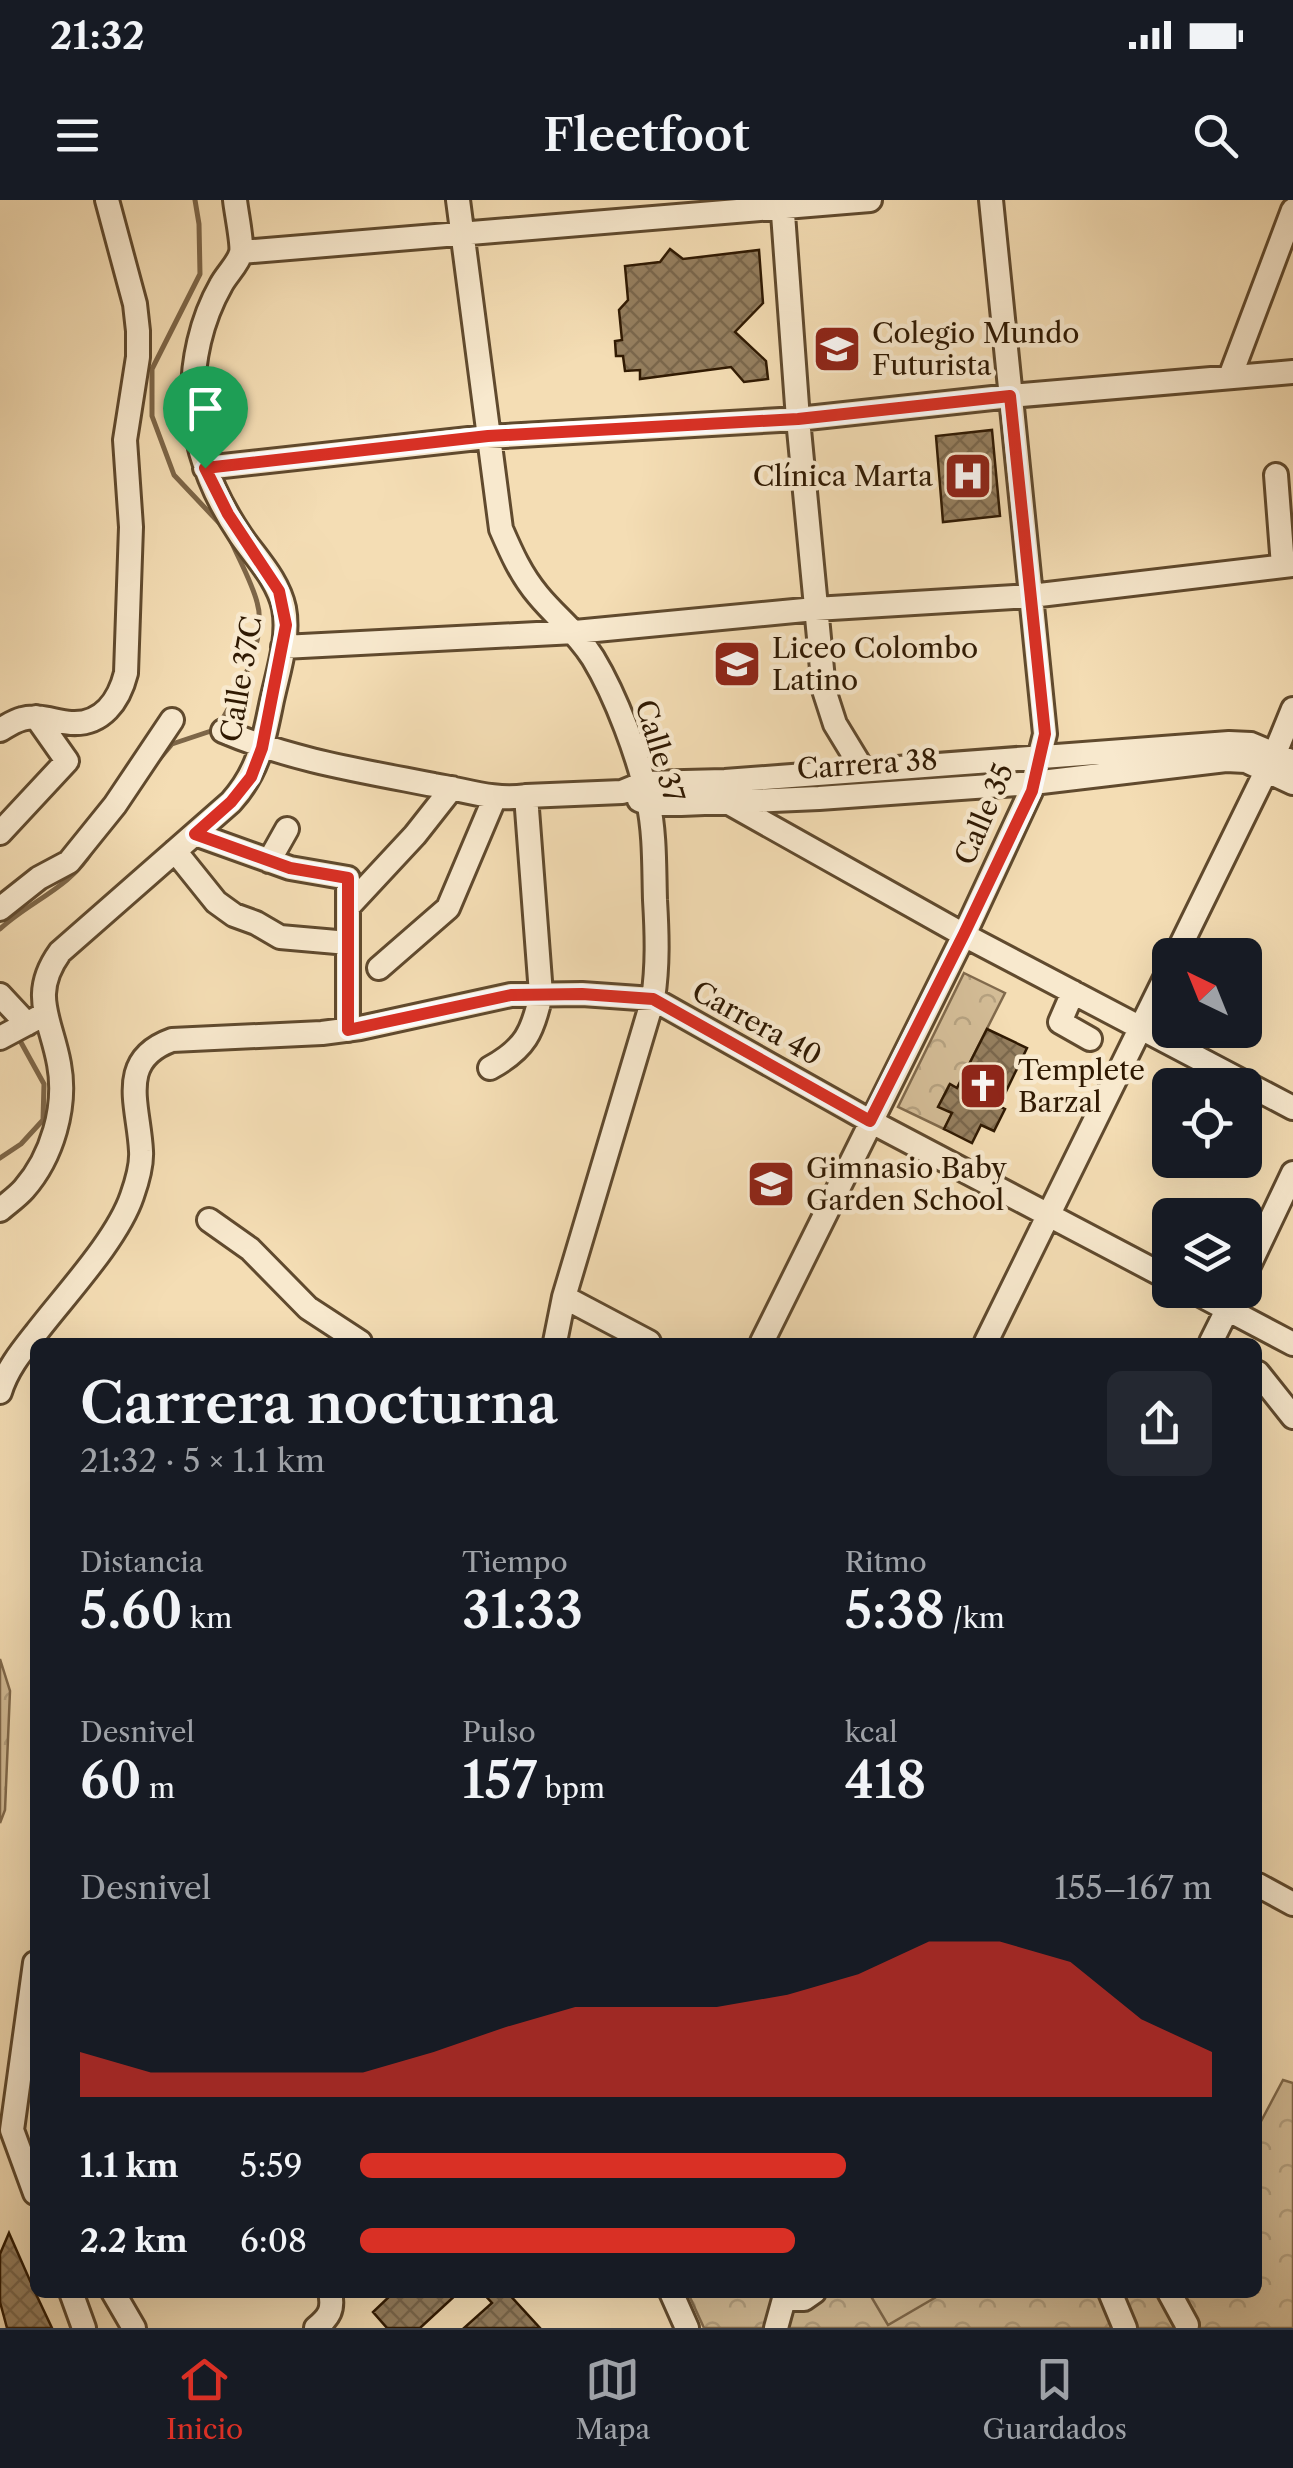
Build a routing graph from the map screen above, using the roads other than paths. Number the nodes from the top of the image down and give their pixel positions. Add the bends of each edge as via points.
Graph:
1 (107, 200) edge
2 (235, 200) edge
3 (458, 200) edge
4 (586, 200) edge
5 (870, 200) edge
6 (991, 200) edge
7 (782, 204) edge
8 (1293, 210) edge
9 (590, 224) junction
10 (462, 235) junction
11 (241, 252) junction
12 (1293, 372) edge
13 (1230, 377) junction
14 (1010, 396) junction
15 (798, 419) junction
16 (488, 436) junction
17 (205, 468) junction
18 (1276, 476) dead end
19 (1288, 566) edge
20 (1031, 596) junction
21 (814, 608) junction
22 (575, 632) junction
23 (283, 647) junction
24 (1293, 708) edge
25 (36, 717) junction
26 (172, 720) dead end
27 (0, 730) edge
28 (223, 731) dead end
29 (262, 748) junction
30 (1039, 758) junction
31 (1278, 761) edge
32 (863, 770) junction
33 (1293, 782) edge
34 (1033, 783) junction
35 (452, 788) junction
36 (726, 792) junction
37 (638, 793) junction
38 (526, 796) junction
39 (495, 797) junction
40 (3, 826) edge
41 (286, 829) dead end
42 (195, 834) junction
43 (175, 851) junction
44 (270, 861) junction
45 (348, 907) junction
46 (0, 909) edge
47 (964, 934) junction
48 (1185, 938) edge
49 (348, 944) junction
50 (379, 968) dead end
51 (1072, 992) junction
52 (541, 994) junction
53 (0, 995) edge
54 (653, 999) junction
55 (1152, 1005) edge
56 (23, 1026) edge
57 (1141, 1028) junction
58 (348, 1030) junction
59 (1090, 1038) dead end
60 (490, 1068) dead end
61 (1293, 1108) edge
62 (870, 1121) junction
63 (1293, 1174) edge
64 (0, 1210) edge
65 (1049, 1215) junction
66 (209, 1220) dead end
67 (1262, 1239) edge
68 (1152, 1269) edge
69 (564, 1297) junction
70 (1226, 1322) edge
71 (32, 1338) edge
72 (354, 1338) edge
73 (556, 1338) edge
74 (641, 1338) edge
75 (764, 1338) edge
76 (988, 1338) edge
77 (30, 1341) edge
78 (1293, 1344) edge
79 (1262, 1378) edge
80 (0, 1392) edge
81 (1293, 1418) edge
82 (1262, 1887) edge
83 (1293, 1904) edge
84 (30, 1993) edge
85 (6, 2137) edge
86 (30, 2183) edge
87 (73, 2298) edge
88 (116, 2298) edge
89 (331, 2298) edge
90 (674, 2298) edge
91 (782, 2298) edge
92 (1112, 2298) edge
93 (1172, 2298) edge
94 (1187, 2325) dead end
95 (84, 2328) edge
96 (134, 2328) edge
97 (316, 2328) edge
98 (687, 2328) edge
99 (776, 2328) edge
100 (1124, 2328) edge

1 - 25 street via 138,330 126,440 126,672 119,694 96,720
2 - 11 street
3 - 10 street, Calle 37
4 - 9 street
5 - 7 street
6 - 14 street, Calle 35
7 - 9 street
7 - 15 street
8 - 13 street
9 - 10 street
10 - 11 street
10 - 16 street, Calle 37
11 - 17 street, Calle 37C via 211,305 195,366 195,428
12 - 13 street
13 - 14 street
14 - 15 street
14 - 20 street, Calle 35
15 - 16 street
15 - 21 street
16 - 17 street
16 - 22 street, Calle 37 via 501,528 516,564
17 - 23 street, Calle 37C via 279,591
18 - 19 street
19 - 20 street
20 - 21 street
20 - 30 street, Calle 35 via 1045,734
21 - 22 street
21 - 32 street via 828,707
22 - 23 street
22 - 37 street, Calle 37 via 618,708
23 - 29 street, Calle 37C
24 - 31 street
25 - 27 street
25 - 40 street via 67,761
26 - 46 street via 69,862
28 - 29 street, Carrera 38
29 - 35 street, Carrera 38
29 - 42 street, Calle 37C via 242,790
30 - 31 street, Carrera 38 via 1229,743 1251,744
30 - 32 street, Carrera 38
30 - 34 street, Calle 35
31 - 33 street, Carrera 38
31 - 34 street, Carrera 38 via 1226,760
31 - 48 street
32 - 36 street, Carrera 38
34 - 36 street, Carrera 38 via 819,798
34 - 47 street, Calle 35
35 - 39 street, Carrera 38
35 - 45 street
36 - 37 street, Carrera 38
36 - 47 street
37 - 38 street, Carrera 38
37 - 54 street, Calle 37 via 658,962
38 - 39 street, Carrera 38
38 - 52 street
39 - 50 street via 448,908
41 - 44 street
42 - 43 street, Calle 37C
42 - 44 street
43 - 49 street via 234,915 280,936
43 - 56 street, Calle 37C via 60,952 42,1001
44 - 45 street via 348,878
45 - 49 street
47 - 51 street
47 - 62 street, Calle 35
49 - 58 street
51 - 57 street
51 - 59 street via 1060,1022
52 - 54 street, Carrera 40
52 - 58 street, Carrera 40
52 - 60 street via 521,1046
53 - 56 street
54 - 62 street, Carrera 40
54 - 69 street, Calle 37
55 - 57 street
56 - 64 street, Calle 37C via 59,1064 58,1118 36,1172
57 - 61 street
57 - 65 street
58 - 71 street, Carrera 40 via 181,1039 145,1055 134,1080 142,1155 127,1210
62 - 65 street, Carrera 40
62 - 75 street, Calle 35
63 - 67 street
65 - 68 street, Carrera 40
65 - 76 street
66 - 72 street via 250,1248 308,1308
69 - 73 street, Calle 37
69 - 74 street
70 - 78 street
77 - 80 street, Carrera 40
79 - 81 street
82 - 83 street
84 - 85 street
85 - 86 street
87 - 95 street
88 - 96 street
89 - 97 street via 329,2318
90 - 98 street
91 - 99 street
92 - 100 street
93 - 94 street

